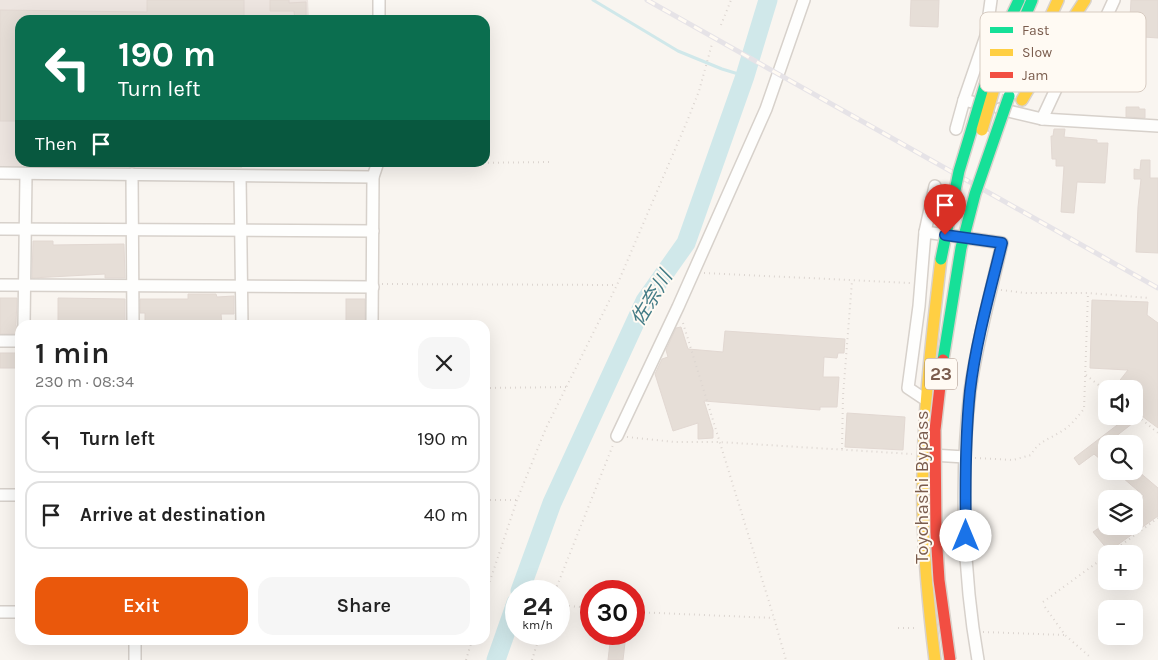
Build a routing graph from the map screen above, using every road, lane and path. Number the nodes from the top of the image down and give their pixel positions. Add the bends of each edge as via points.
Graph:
1 (380, 0) edge
2 (731, 0) edge
3 (804, 0) edge
4 (1019, 0) edge
5 (1032, 0) edge
6 (1048, 0) edge
7 (1058, 0) edge
8 (1085, 0) edge
9 (1114, 0) edge
10 (1013, 12) edge
11 (1026, 12) edge
12 (1044, 12) edge
13 (1052, 12) edge
14 (1077, 12) edge
15 (1108, 12) edge
16 (379, 15) edge
17 (721, 25) dead end
18 (712, 44) dead end
19 (980, 53) edge
20 (987, 92) edge
21 (988, 92) edge
22 (1014, 92) joint
23 (1055, 92) edge
24 (964, 100) junction
25 (1042, 119) junction
26 (1158, 126) edge
27 (956, 129) dead end
28 (490, 162) edge
29 (553, 162) dead end
30 (377, 167) edge
31 (0, 173) edge
32 (26, 174) junction
33 (132, 174) junction
34 (240, 176) junction
35 (373, 177) junction
36 (934, 186) dead end
37 (0, 229) edge
38 (25, 229) junction
39 (132, 229) junction
40 (241, 230) junction
41 (373, 231) junction
42 (926, 232) junction
43 (961, 248) junction
44 (693, 273) junction
45 (852, 281) junction
46 (921, 283) junction
47 (617, 284) junction
48 (0, 285) edge
49 (25, 285) junction
50 (133, 286) junction
51 (242, 286) junction
52 (373, 286) junction
53 (991, 288) junction
54 (1088, 293) junction
55 (1149, 298) dead end
56 (678, 307) junction
57 (24, 320) edge
58 (133, 320) edge
59 (242, 320) edge
60 (372, 320) edge
61 (0, 341) edge
62 (15, 341) edge
63 (1086, 376) junction
64 (1098, 385) edge
65 (566, 387) junction
66 (490, 388) edge
67 (926, 400) junction
68 (1143, 421) edge
69 (1158, 433) edge
70 (617, 436) junction
71 (719, 442) junction
72 (842, 450) junction
73 (925, 455) junction
74 (965, 457) junction
75 (15, 495) edge
76 (0, 496) edge
77 (490, 500) edge
78 (517, 500) junction
79 (1158, 518) edge
80 (1121, 545) edge
81 (1098, 562) edge
82 (559, 580) edge
83 (490, 581) edge
84 (1043, 602) dead end
85 (1045, 607) dead end
86 (0, 612) edge
87 (15, 612) edge
88 (645, 612) edge
89 (774, 618) junction
90 (898, 628) dead end
91 (932, 628) junction
92 (973, 632) junction
93 (1065, 634) junction
94 (135, 645) edge
95 (470, 645) edge
96 (537, 645) edge
97 (1090, 657) dead end
98 (135, 660) edge
99 (466, 660) edge
100 (532, 660) edge
101 (786, 660) edge
102 (935, 660) edge
103 (950, 660) edge
104 (957, 660) edge
105 (978, 660) edge

1 - 16 street
2 - 17 path
3 - 44 street via 766,109
4 - 10 main road
5 - 11 main road
6 - 12 main road, Toyohashi Bypass / 23
7 - 13 main road, Toyohashi Bypass / 23
8 - 14 main road
9 - 15 street
18 - 47 path via 688,119
19 - 24 street
20 - 67 main road, bridge via 970,128 957,173 941,259
21 - 43 main road, bridge
22 - 43 main road, Toyohashi Bypass / 23, bridge via 975,194
22 - 104 main road, Toyohashi Bypass / 23 via 966,255 952,340 944,428 942,535
23 - 25 street
24 - 25 street
24 - 27 street
25 - 26 street
28 - 29 path
30 - 35 street
31 - 32 street
32 - 33 street
32 - 38 street
33 - 34 street
33 - 39 street
34 - 35 street
34 - 40 street
35 - 41 street
36 - 42 street
37 - 38 street
38 - 39 street
38 - 49 street
39 - 40 street
39 - 50 street
40 - 41 street
40 - 51 street
41 - 52 street
42 - 46 street
42 - 53 street via 1002,243
43 - 103 main road, Toyohashi Bypass / 23, bridge via 935,430 936,532 944,629
44 - 45 path
44 - 56 street
45 - 46 path
45 - 72 path
46 - 67 street via 908,388
47 - 52 path
47 - 65 path
48 - 49 street
49 - 50 street
49 - 57 street
50 - 51 street
50 - 58 street
51 - 52 street
51 - 59 street
52 - 60 street
53 - 54 path via 1026,293
53 - 74 street via 970,391
54 - 55 path
54 - 63 path
56 - 70 street
56 - 71 path
61 - 62 street
63 - 64 path
63 - 74 path via 1084,409 1069,426 1044,440 1031,455 1013,460
65 - 66 path
65 - 78 path
67 - 73 main road
68 - 69 path
70 - 71 path via 675,442
70 - 82 path
71 - 72 path
71 - 89 path
72 - 73 path
73 - 74 street
73 - 91 main road via 926,580
74 - 92 street via 966,536
75 - 76 street
77 - 78 path
78 - 83 path
79 - 80 path
81 - 84 path
85 - 93 path
86 - 87 street
88 - 89 path
89 - 101 path
90 - 91 path
91 - 102 main road
92 - 93 path
92 - 105 street
93 - 97 path
94 - 98 street
95 - 99 path
96 - 100 path

